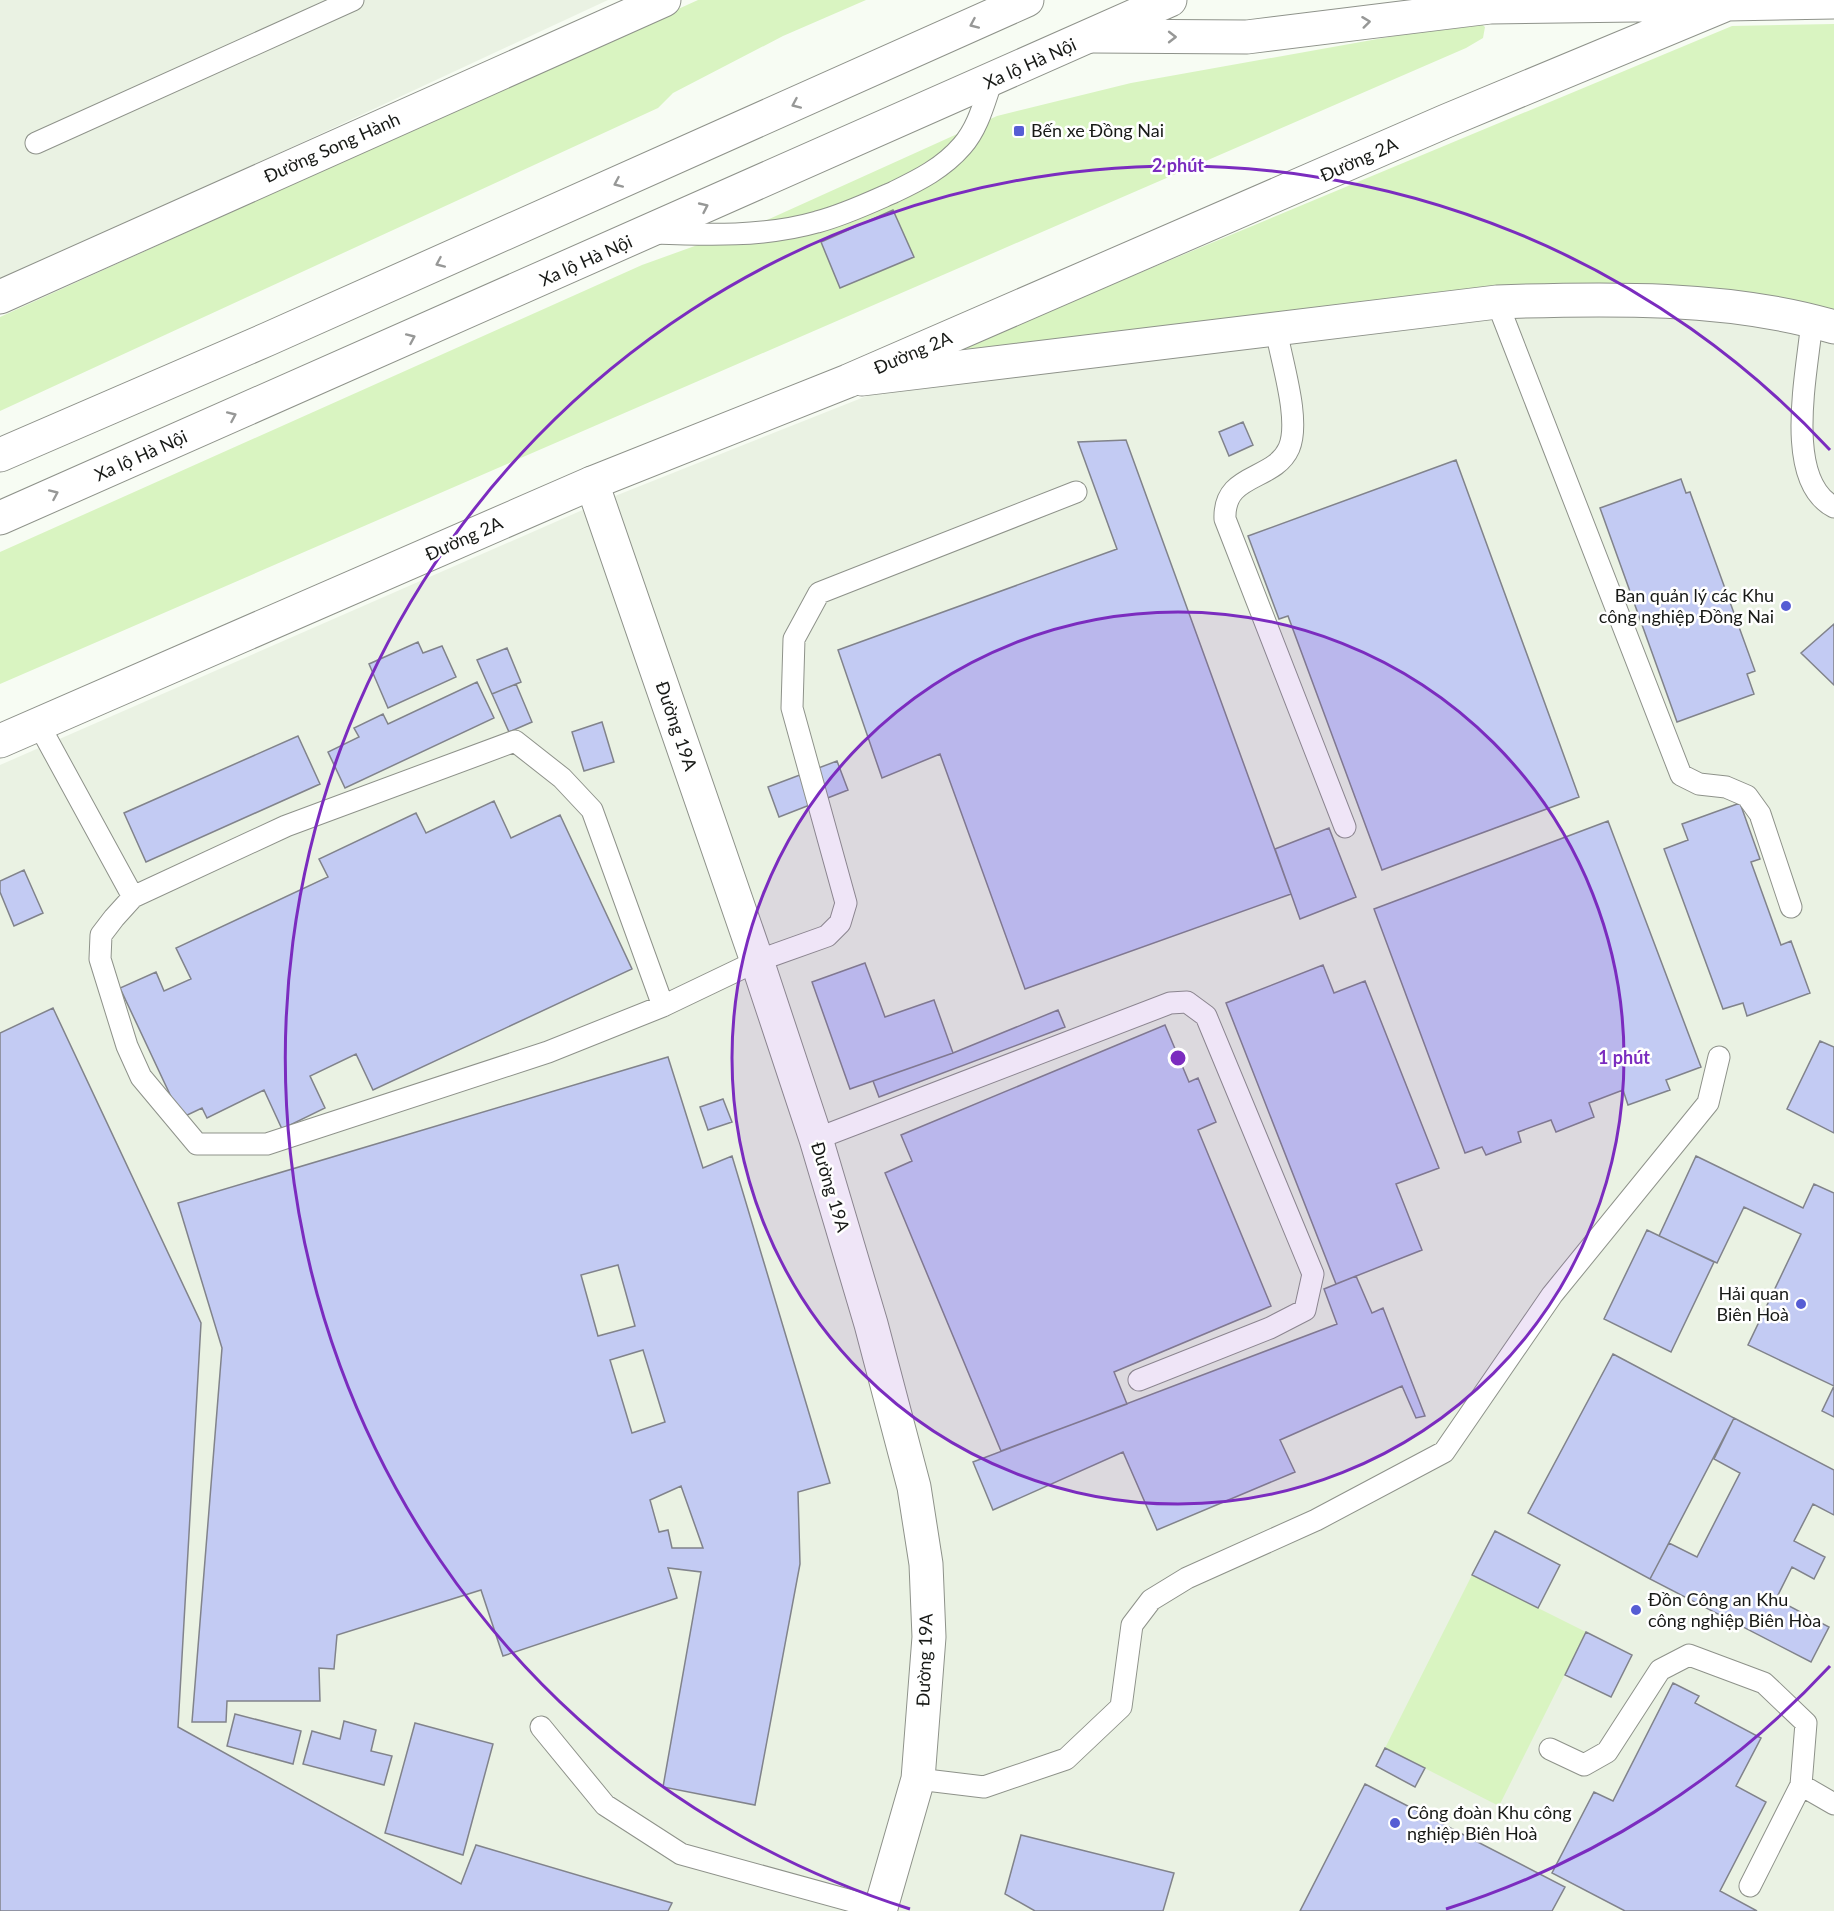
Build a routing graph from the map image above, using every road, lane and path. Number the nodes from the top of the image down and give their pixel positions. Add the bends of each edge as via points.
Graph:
1 (352, 0) edge
2 (664, 0) edge
3 (1027, 0) edge
4 (1170, 0) edge
5 (1834, 2) edge
6 (1727, 4) junction
7 (1092, 36) junction
8 (992, 80) junction
9 (36, 143) dead end
10 (650, 232) junction
11 (0, 297) edge
12 (1497, 302) junction
13 (1823, 324) edge
14 (1275, 329) junction
15 (848, 381) junction
16 (0, 455) edge
17 (592, 483) junction
18 (1076, 492) dead end
19 (1834, 507) edge
20 (0, 518) edge
21 (39, 724) junction
22 (0, 741) edge
23 (1345, 827) dead end
24 (133, 897) junction
25 (1791, 907) dead end
26 (758, 961) junction
27 (663, 1006) junction
28 (1719, 1057) dead end
29 (816, 1139) junction
30 (1139, 1380) dead end
31 (541, 1726) dead end
32 (1550, 1749) dead end
33 (918, 1779) junction
34 (1801, 1785) junction
35 (1834, 1804) edge
36 (1749, 1886) dead end
37 (880, 1910) edge

1 - 9 lane
2 - 11 main road, Đường Song Hành
3 -> 16 main road
4 - 7 main road, Xa lộ Hà Nội
5 - 6 main road, Đường 2A
7 -> 6 main road via 1247,37 1490,7
6 - 15 main road, Đường 2A via 1467,112
7 - 8 main road, Xa lộ Hà Nội
10 -> 8 main road, Xa lộ Hà Nội
8 - 10 lane via 975,127 956,153 929,174 882,197 817,223 791,227 724,234
20 -> 10 main road, Xa lộ Hà Nội
12 - 13 main road via 1669,303 1722,307
12 - 14 main road
12 - 25 lane via 1681,775 1699,784 1726,787 1747,796 1760,814
13 - 19 lane via 1802,433 1804,470 1822,501
14 - 15 main road
14 - 23 lane via 1293,423 1288,449 1275,463 1234,489 1224,503 1225,519
15 - 17 main road, Đường 2A
17 - 21 main road, Đường 2A
17 - 26 main road, Đường 19A
18 - 26 lane via 819,593 794,639 792,708 846,903 840,923 827,936
21 - 22 main road, Đường 2A
21 - 24 lane
24 - 27 lane via 286,826 514,741 562,778 592,810
24 - 27 lane via 101,935 100,959 127,1046 141,1077 197,1144 267,1144 548,1052
26 - 27 lane
26 - 29 main road, Đường 19A
28 - 33 lane via 1708,1103 1551,1295 1443,1452 1316,1521 1187,1578 1150,1600 1132,1625 1122,1707 1066,1760 984,1787
29 - 30 lane via 1170,1003 1187,1002 1206,1016 1313,1274 1311,1292 1305,1310 1270,1328
29 - 33 main road, Đường 19A via 871,1324 917,1509 926,1564 929,1637
31 - 37 lane via 605,1805 681,1854
32 - 34 lane via 1584,1765 1607,1752 1660,1670 1689,1655 1764,1683 1806,1723
33 - 37 main road, Đường 19A
34 - 35 lane
34 - 36 lane

